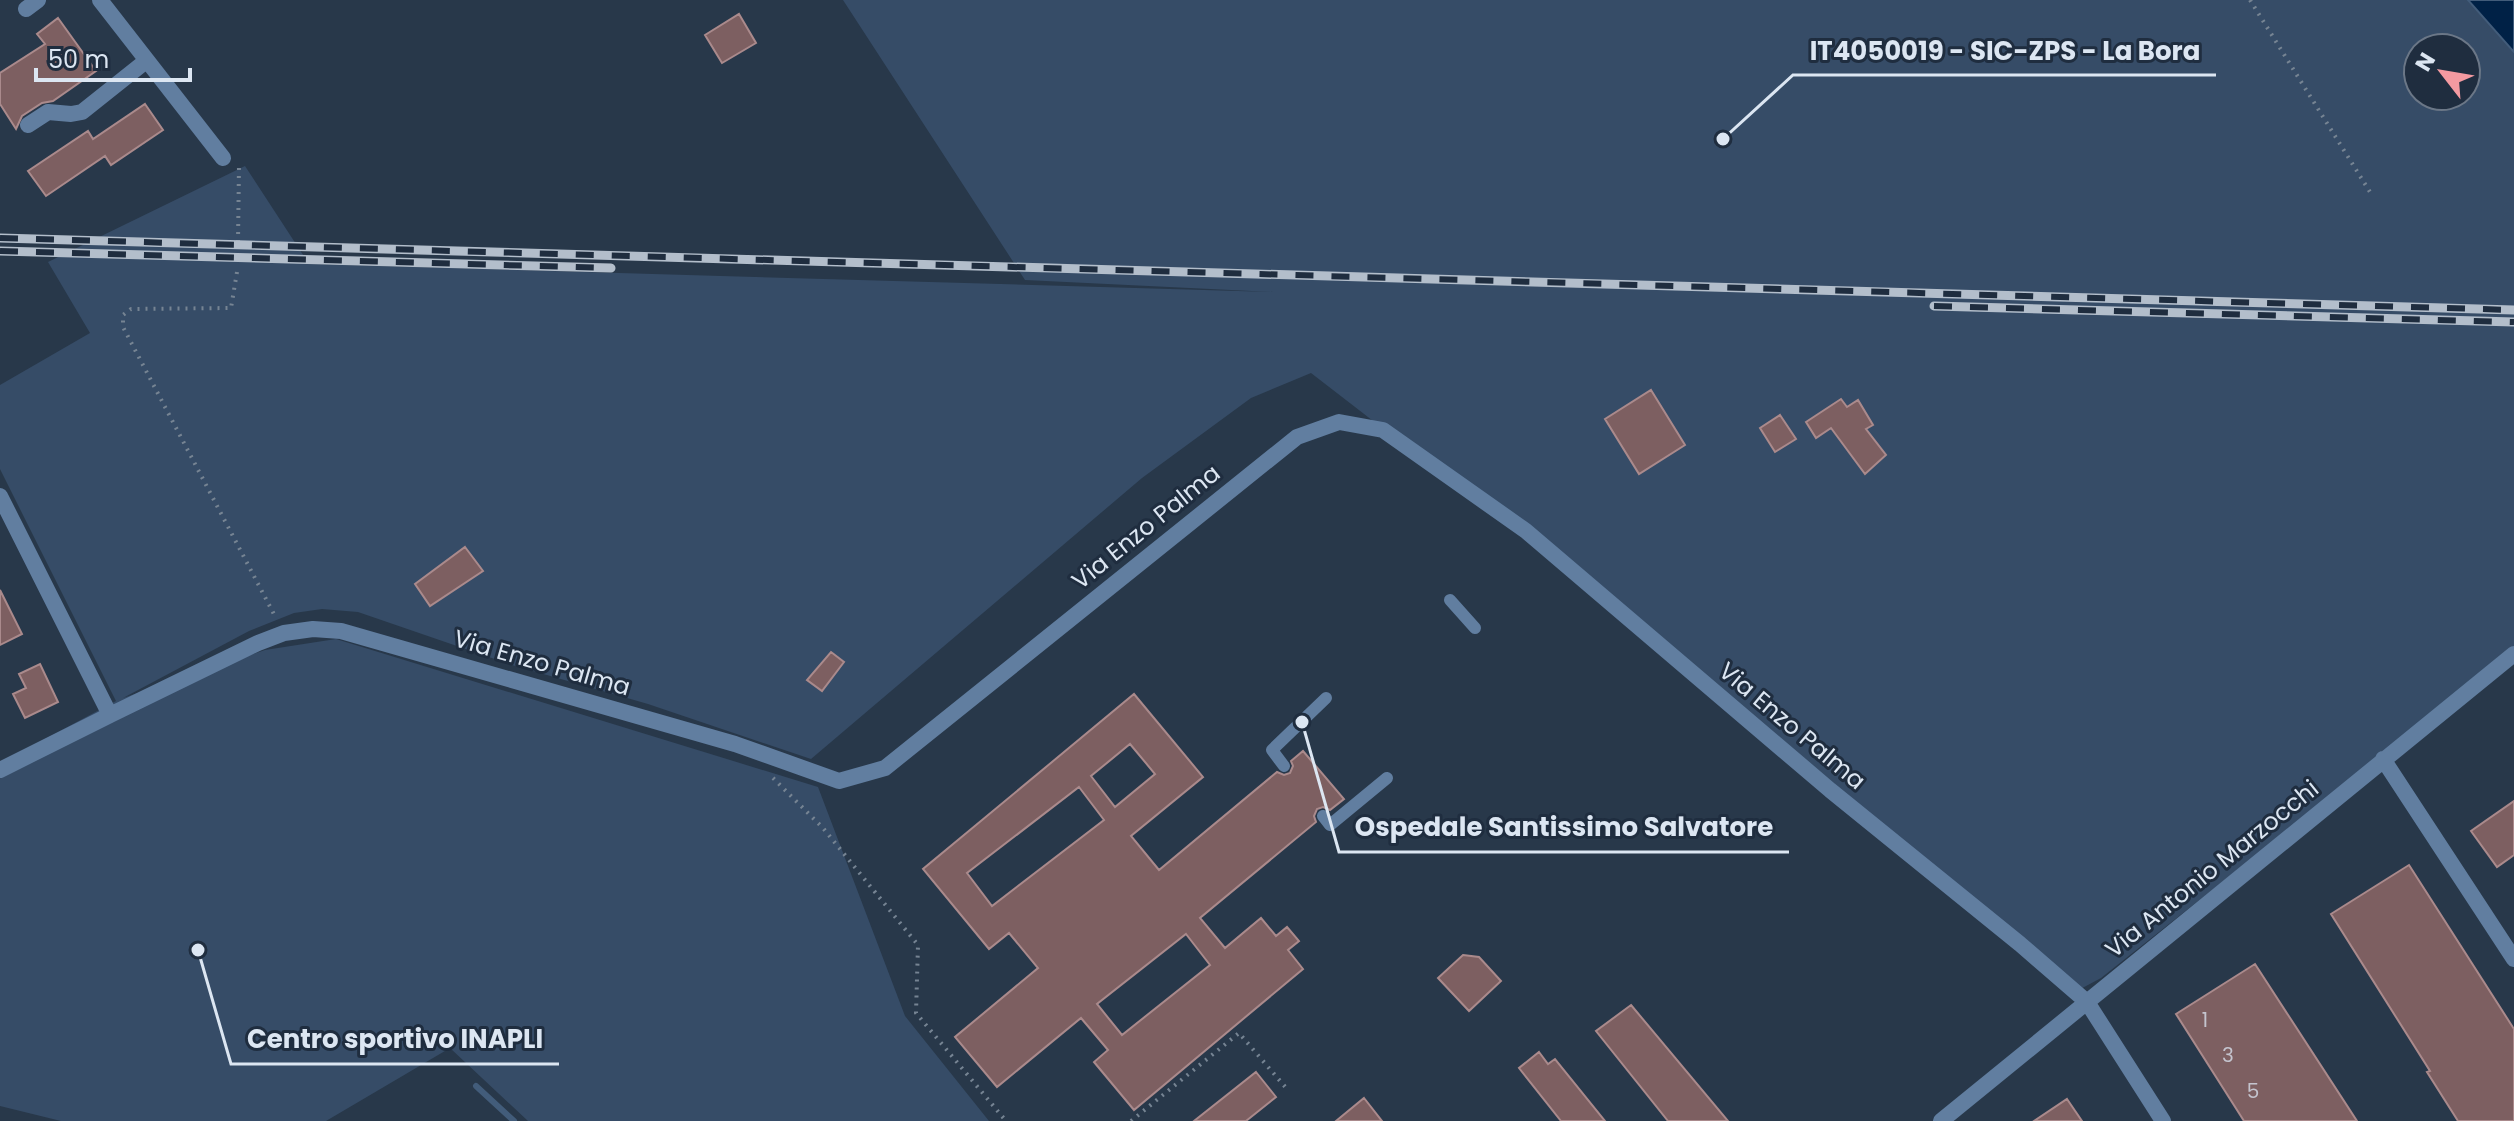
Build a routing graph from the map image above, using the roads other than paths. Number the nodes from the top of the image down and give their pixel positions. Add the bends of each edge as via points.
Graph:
1 (100, 0) edge
2 (146, 61) junction
3 (28, 125) dead end
4 (223, 158) dead end
5 (0, 496) edge
6 (1450, 600) dead end
7 (1475, 628) dead end
8 (2514, 654) edge
9 (1326, 698) dead end
10 (110, 715) junction
11 (2383, 759) junction
12 (1284, 766) dead end
13 (0, 770) edge
14 (1387, 778) dead end
15 (1323, 816) dead end
16 (2514, 959) edge
17 (2087, 1002) junction
18 (1941, 1121) edge
19 (2163, 1121) edge

1 - 2 street
2 - 3 street via 82,112 48,112
2 - 4 street
5 - 10 street
6 - 7 lane
8 - 11 street, Via Antonio Marzocchi
9 - 12 lane via 1272,750
10 - 13 street, Via Enzo Palma
10 - 17 street, Via Enzo Palma via 284,633 341,631 735,744 839,781 885,768 1297,437 1339,422 1383,430 1526,531
11 - 16 street
11 - 17 street, Via Antonio Marzocchi
14 - 15 lane via 1330,825
17 - 18 street, Via Antonio Marzocchi
17 - 19 street, Via Enzo Palma

